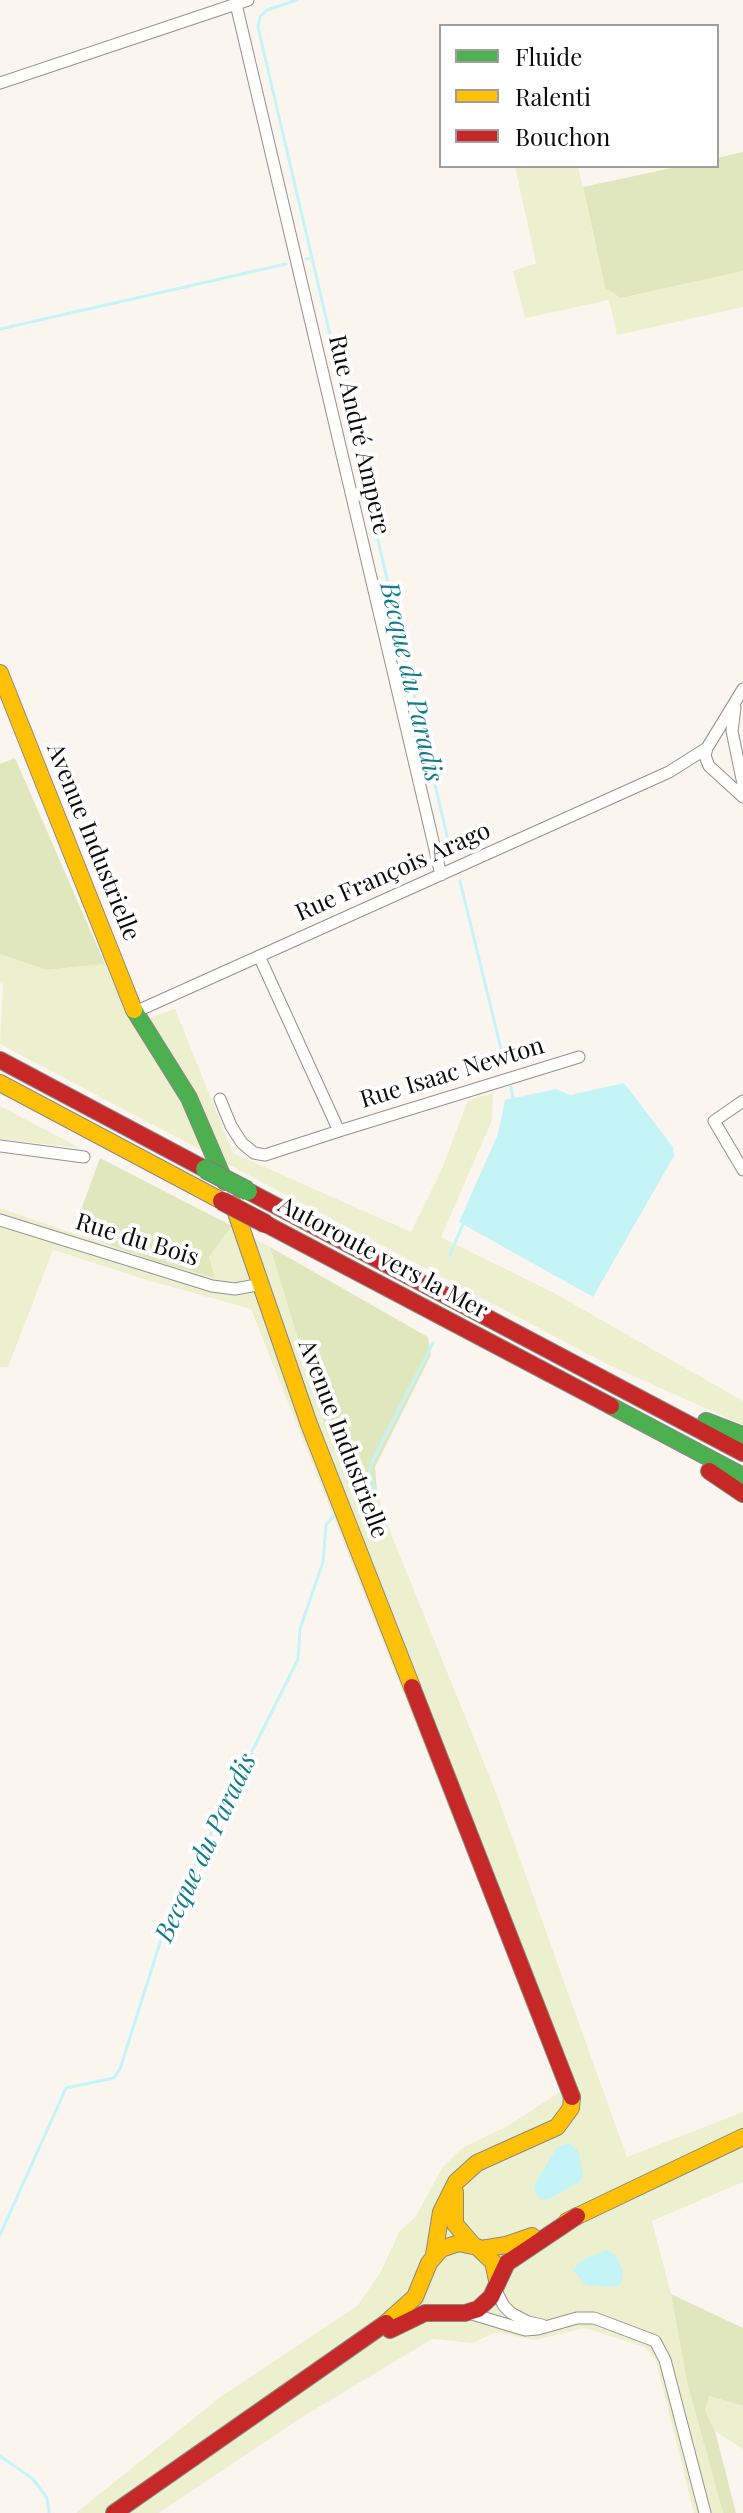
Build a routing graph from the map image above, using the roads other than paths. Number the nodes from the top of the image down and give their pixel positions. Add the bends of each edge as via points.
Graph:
1 (248, 0) edge
2 (236, 4) junction
3 (0, 83) edge
4 (0, 673) edge
5 (741, 693) edge
6 (709, 746) junction
7 (736, 753) junction
8 (714, 769) junction
9 (669, 772) junction
10 (743, 784) edge
11 (743, 797) edge
12 (441, 875) junction
13 (259, 956) junction
14 (135, 1012) junction
15 (579, 1057) dead end
16 (0, 1060) edge
17 (0, 1083) edge
18 (220, 1099) dead end
19 (743, 1101) edge
20 (339, 1131) junction
21 (0, 1146) edge
22 (84, 1157) dead end
23 (743, 1170) edge
24 (0, 1220) edge
25 (262, 1284) junction
26 (605, 1380) junction
27 (663, 1434) junction
28 (743, 1435) edge
29 (743, 1453) edge
30 (743, 1476) edge
31 (743, 1494) edge
32 (743, 2137) edge
33 (462, 2176) junction
34 (577, 2216) junction
35 (477, 2247) junction
36 (430, 2264) junction
37 (496, 2284) junction
38 (458, 2313) junction
39 (555, 2324) junction
40 (339, 2359) junction
41 (114, 2513) edge
42 (705, 2513) edge

1 - 2 street
2 - 3 street
2 - 12 street, Rue André Ampere
4 - 14 main road, Avenue Industrielle
5 - 6 street, Rue François Arago
5 - 7 street, Rue François Arago via 732,725
6 - 7 street via 723,740
6 - 8 street via 706,759
6 - 9 street, Rue François Arago
7 - 8 street via 731,768
7 - 10 street, Rue François Arago
8 - 9 street, Rue François Arago via 692,766
8 - 11 street
9 - 12 street, Rue François Arago
12 - 13 street, Rue François Arago
13 - 14 street, Rue François Arago
13 - 20 street, Rue Isaac Newton
14 - 25 main road, Avenue Industrielle via 201,1122
15 - 20 street, Rue Isaac Newton
16 - 26 main road, bridge
17 - 27 main road, Autoroute vers la Mer, bridge
18 - 20 street via 231,1126 254,1153 265,1155
19 - 23 street via 714,1121
21 - 22 street
24 - 25 street, Rue du Bois via 212,1286
25 - 33 main road, Avenue Industrielle via 314,1438 571,2089 571,2108 560,2125 477,2163
26 - 28 main road
26 - 29 main road
27 - 30 main road, Autoroute vers la Mer
27 - 31 main road via 675,1451
32 - 34 main road
33 - 35 main road via 453,2216 459,2231
33 - 36 main road, Avenue Industrielle via 442,2207
34 - 35 main road via 517,2241
34 - 37 main road via 515,2256
35 - 36 main road via 454,2244
35 - 37 main road via 493,2262
36 - 38 main road via 430,2295 439,2306
36 - 40 main road via 408,2305
37 - 38 main road via 486,2304
37 - 39 street via 504,2306 519,2318
38 - 39 street via 525,2330
38 - 40 main road via 425,2313
39 - 42 street via 594,2318 657,2343
40 - 41 main road

